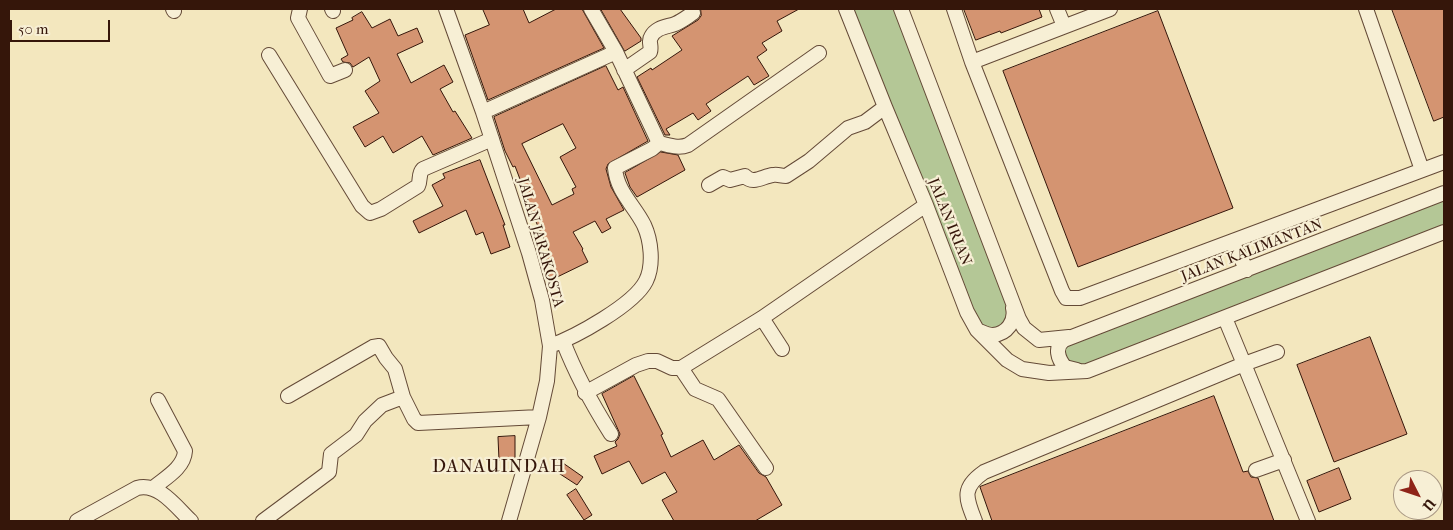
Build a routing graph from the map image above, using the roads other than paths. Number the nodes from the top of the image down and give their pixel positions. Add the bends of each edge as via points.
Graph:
1 (300, 9) edge
2 (446, 9) edge
3 (591, 9) edge
4 (846, 9) edge
5 (901, 9) edge
6 (954, 9) edge
7 (1057, 9) edge
8 (1110, 9) edge
9 (1366, 9) edge
10 (693, 14) dead end
11 (1064, 26) junction
12 (616, 52) junction
13 (819, 53) dead end
14 (269, 55) dead end
15 (972, 62) junction
16 (345, 70) dead end
17 (624, 70) junction
18 (884, 106) junction
19 (483, 112) junction
20 (492, 139) junction
21 (659, 143) junction
22 (1444, 162) edge
23 (1422, 170) junction
24 (709, 185) dead end
25 (1444, 193) edge
26 (926, 205) junction
27 (1444, 232) edge
28 (1232, 242) junction
29 (1246, 270) junction
30 (1013, 308) junction
31 (762, 318) junction
32 (1225, 318) junction
33 (977, 330) junction
34 (1070, 337) junction
35 (556, 344) junction
36 (782, 349) dead end
37 (1277, 352) dead end
38 (1244, 364) junction
39 (681, 368) junction
40 (1087, 371) junction
41 (585, 393) junction
42 (288, 396) dead end
43 (403, 397) junction
44 (158, 400) dead end
45 (539, 417) junction
46 (611, 434) dead end
47 (1284, 460) junction
48 (766, 468) dead end
49 (1256, 470) dead end
50 (153, 488) junction
51 (77, 521) edge
52 (191, 521) edge
53 (263, 521) edge
54 (509, 521) edge
55 (975, 521) edge
56 (1308, 521) edge

1 - 16 street via 298,18 330,76
2 - 19 street, JALAN JARAKOSTA
3 - 12 street
4 - 18 street, JALAN IRIAN
5 - 30 street, JALAN IRIAN
6 - 15 street
7 - 11 street
8 - 11 street
9 - 23 street
10 - 17 street via 653,34 650,52
11 - 15 street
12 - 17 street
12 - 19 street
13 - 21 street via 688,145 676,147
14 - 20 street via 362,206 370,213 381,210 418,186 423,169
15 - 28 street via 1066,298 1080,298
17 - 21 street
18 - 24 street via 865,122 848,128 786,176 777,174 754,181 745,176 730,180 723,177
18 - 26 street, JALAN IRIAN
19 - 20 street, JALAN JARAKOSTA
20 - 35 street, JALAN JARAKOSTA
21 - 35 street via 652,150 615,168 618,184 636,209 650,242 647,279 639,292 620,307
22 - 23 street
23 - 28 street
25 - 29 street, JALAN KALIMANTAN
26 - 31 street
26 - 33 street, JALAN IRIAN
27 - 32 street
28 - 29 street
29 - 34 street, JALAN KALIMANTAN
30 - 33 street via 1015,315 1007,329 995,335
30 - 34 street, JALAN IRIAN via 1024,328 1039,340
31 - 36 street
31 - 39 street
32 - 38 street
32 - 40 street
33 - 40 street, JALAN IRIAN via 1007,360 1022,369 1049,373
34 - 40 street via 1060,342 1059,358 1065,367
35 - 41 street
35 - 45 street, JALAN JARAKOSTA
37 - 38 street
38 - 47 street
38 - 55 street via 984,472 967,490
39 - 41 street via 648,361
39 - 48 street via 694,389 718,399
41 - 46 street
42 - 43 street via 379,346 395,369
43 - 45 street via 418,423
43 - 53 street via 382,405 356,435 330,454 329,472
44 - 50 street via 185,456
45 - 54 street, JALAN JARAKOSTA
47 - 49 street
47 - 56 street
50 - 51 street via 137,488
50 - 52 street

